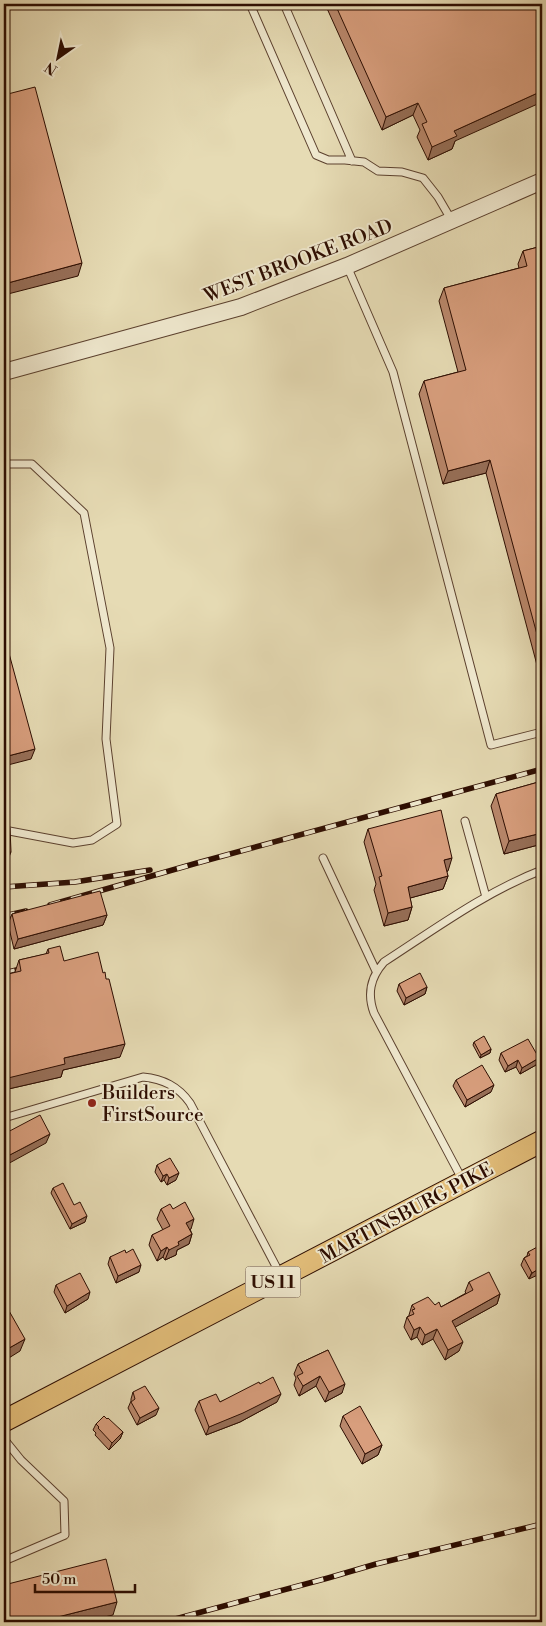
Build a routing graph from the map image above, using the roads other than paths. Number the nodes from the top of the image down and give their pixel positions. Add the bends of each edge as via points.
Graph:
1 (250, 4) edge
2 (284, 4) edge
3 (352, 161) junction
4 (542, 181) edge
5 (452, 221) junction
6 (347, 266) junction
7 (4, 372) edge
8 (4, 464) edge
9 (542, 732) edge
10 (464, 821) dead end
11 (4, 830) edge
12 (323, 858) dead end
13 (542, 870) edge
14 (486, 897) junction
15 (376, 971) junction
16 (4, 1118) edge
17 (542, 1141) edge
18 (464, 1182) junction
19 (281, 1277) junction
20 (4, 1421) edge
21 (4, 1439) edge
22 (4, 1561) edge

1 - 3 lane via 316,155 328,160
2 - 3 lane
3 - 5 lane via 364,162 378,171 402,172 423,178
4 - 5 street, WEST BROOKE ROAD
5 - 6 street, WEST BROOKE ROAD
6 - 7 street, WEST BROOKE ROAD via 241,307
6 - 9 lane via 393,372 492,745
8 - 11 lane via 32,464 84,513 110,648 106,739 117,824 92,840 74,843
10 - 14 lane
12 - 15 lane
13 - 14 lane
14 - 15 lane via 384,962
15 - 18 lane via 370,993 374,1013
16 - 19 lane via 143,1077 168,1082 190,1103
17 - 18 main road, MARTINSBURG PIKE / US 11
18 - 19 main road, MARTINSBURG PIKE / US 11
19 - 20 main road, MARTINSBURG PIKE / US 11
21 - 22 lane via 64,1501 65,1535

